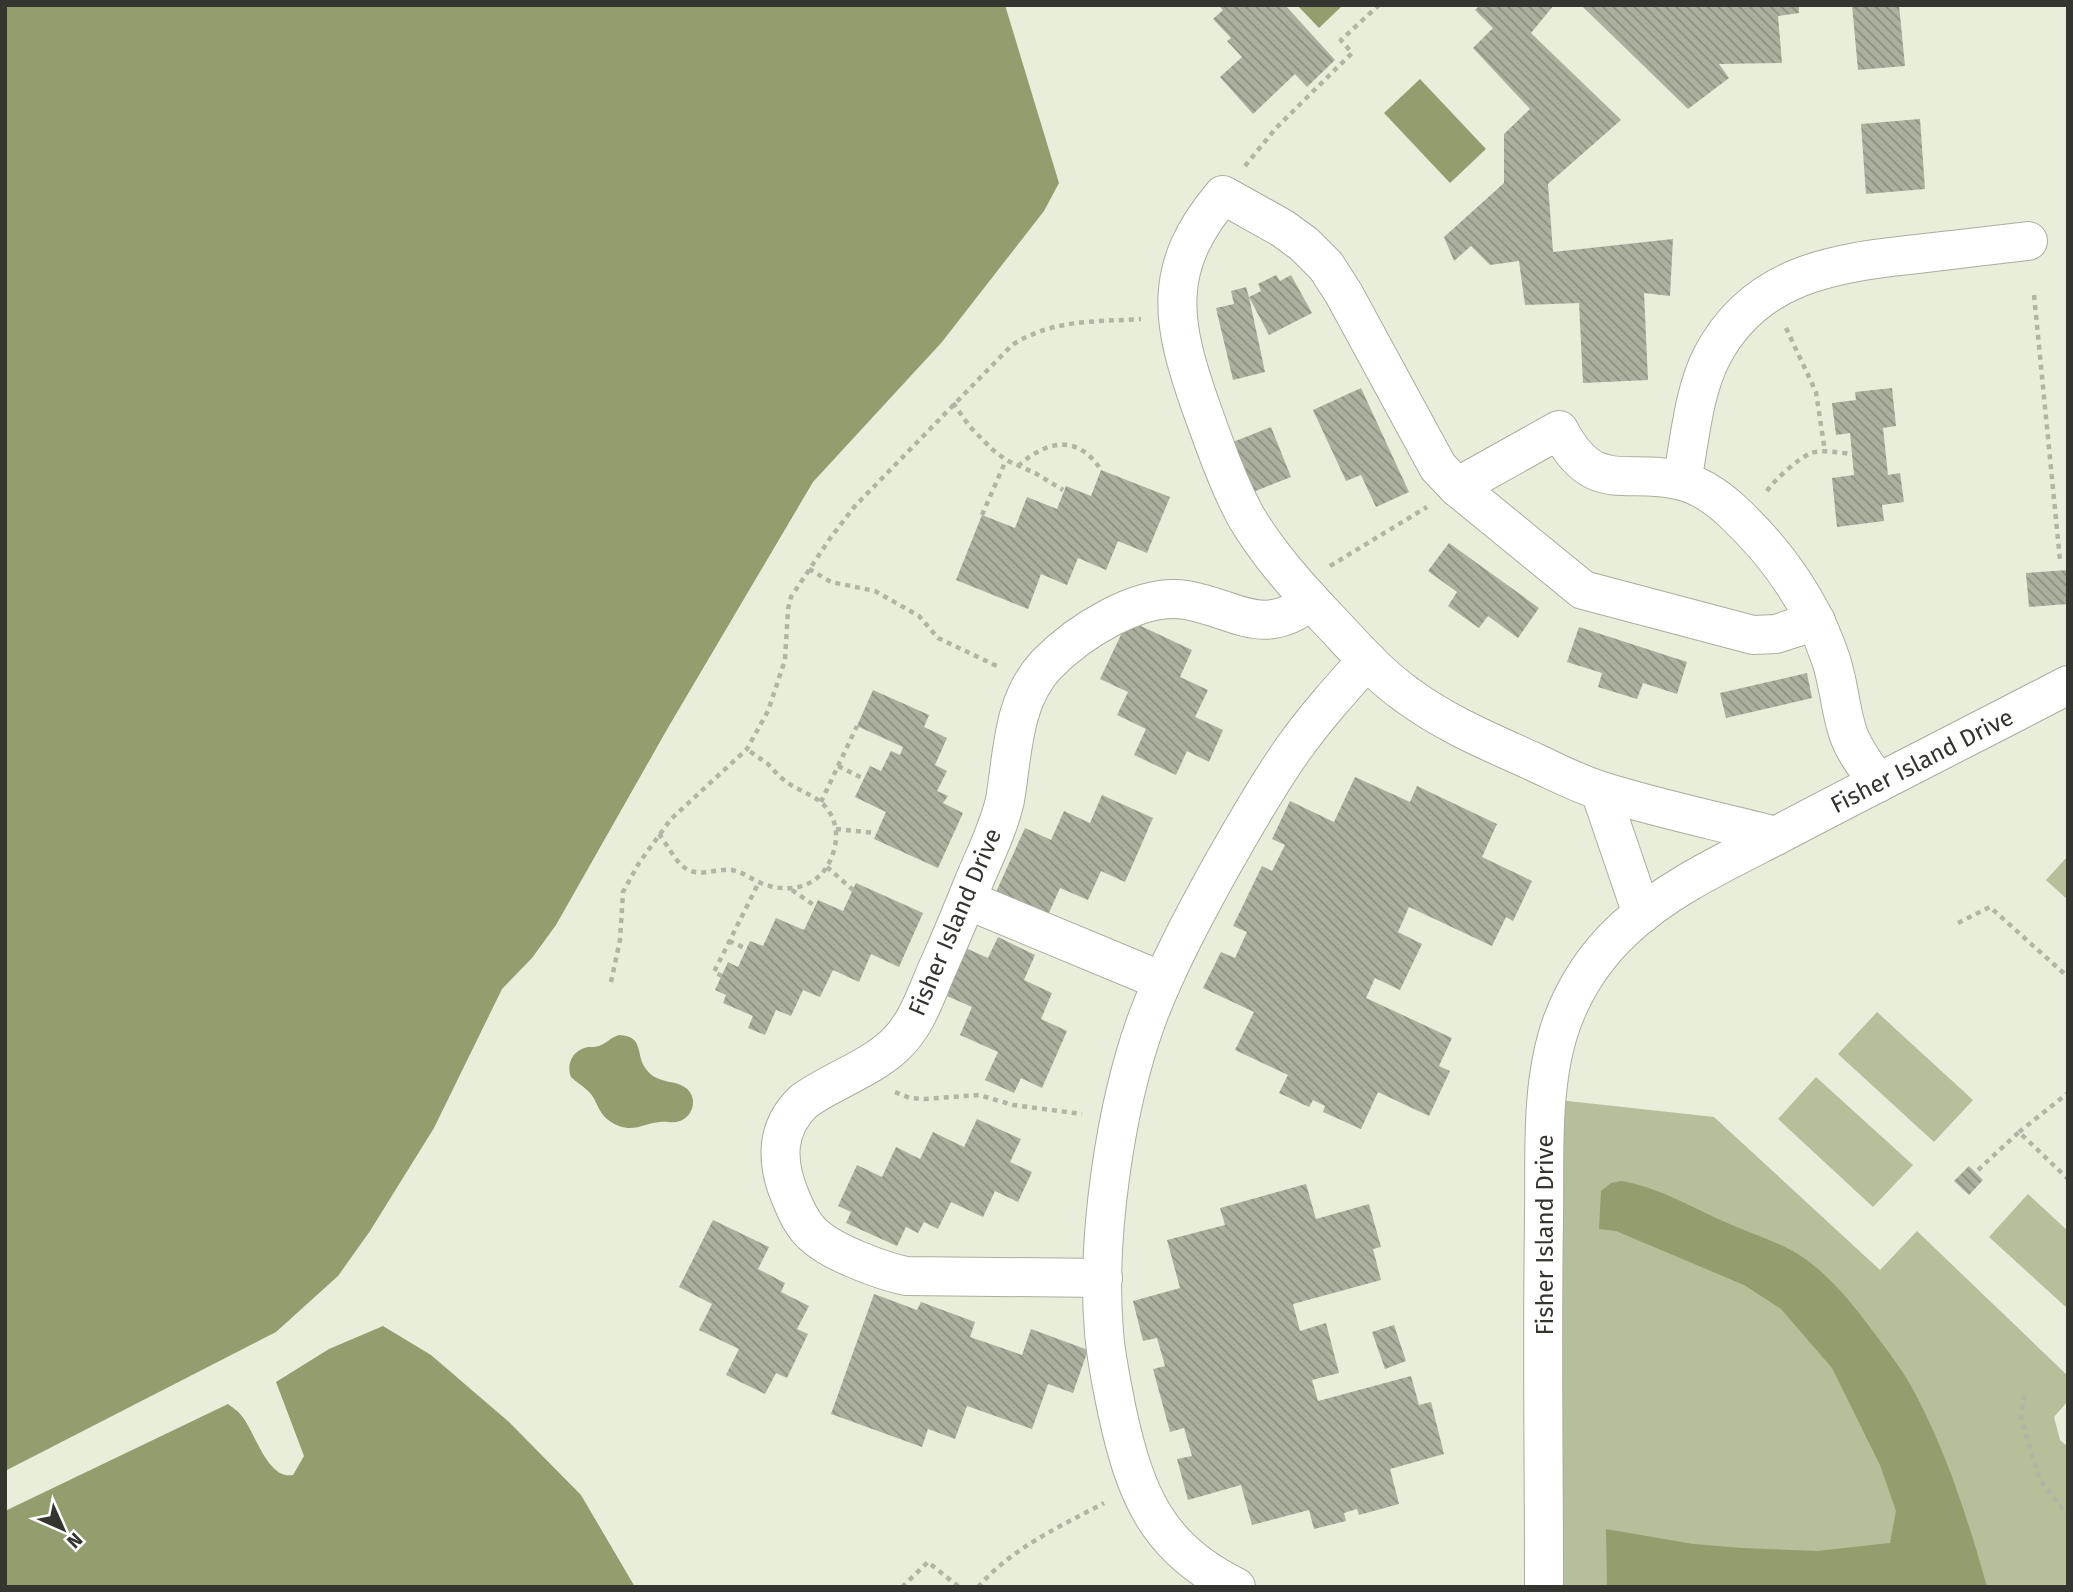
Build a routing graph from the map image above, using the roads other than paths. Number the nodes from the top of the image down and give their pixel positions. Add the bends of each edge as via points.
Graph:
1 (2028, 241) dead end
2 (1682, 481) junction
3 (1457, 487) junction
4 (1305, 594) junction
5 (1816, 621) junction
6 (1367, 660) junction
7 (2068, 685) edge
8 (1878, 783) junction
9 (1600, 790) junction
10 (1776, 836) junction
11 (967, 900) junction
12 (1642, 914) junction
13 (1162, 981) junction
14 (1103, 1278) junction
15 (1236, 1587) edge
16 (1544, 1587) edge

1 - 2 street via 1851,261 1807,274 1767,294 1735,323 1711,358
2 - 3 street via 1601,473 1579,459 1559,430
2 - 5 street via 1714,496 1745,524 1782,566
3 - 4 street via 1430,456 1326,266 1282,228 1223,195 1190,243 1177,290 1177,317 1194,384 1232,487 1257,535
3 - 5 street via 1583,590 1753,635 1776,634
4 - 6 street
4 - 11 street, Fisher Island Drive via 1290,616 1269,621 1186,600 1153,600 1076,640 1046,665 1030,687 1016,723 1001,816
5 - 8 street via 1831,660 1848,735
6 - 9 street via 1406,694 1452,724
6 - 13 street via 1314,721 1264,794
7 - 8 street, Fisher Island Drive
8 - 10 street, Fisher Island Drive
9 - 10 street
9 - 12 street
10 - 12 street, Fisher Island Drive
11 - 13 street
11 - 14 street, Fisher Island Drive via 916,1018 893,1047 795,1110 782,1133 779,1159 784,1182 814,1236 892,1273
12 - 16 street, Fisher Island Drive via 1609,944 1583,978 1562,1024 1554,1056 1546,1123
13 - 14 street via 1146,1021 1120,1119
14 - 15 street via 1104,1332 1120,1423 1150,1512 1168,1538

